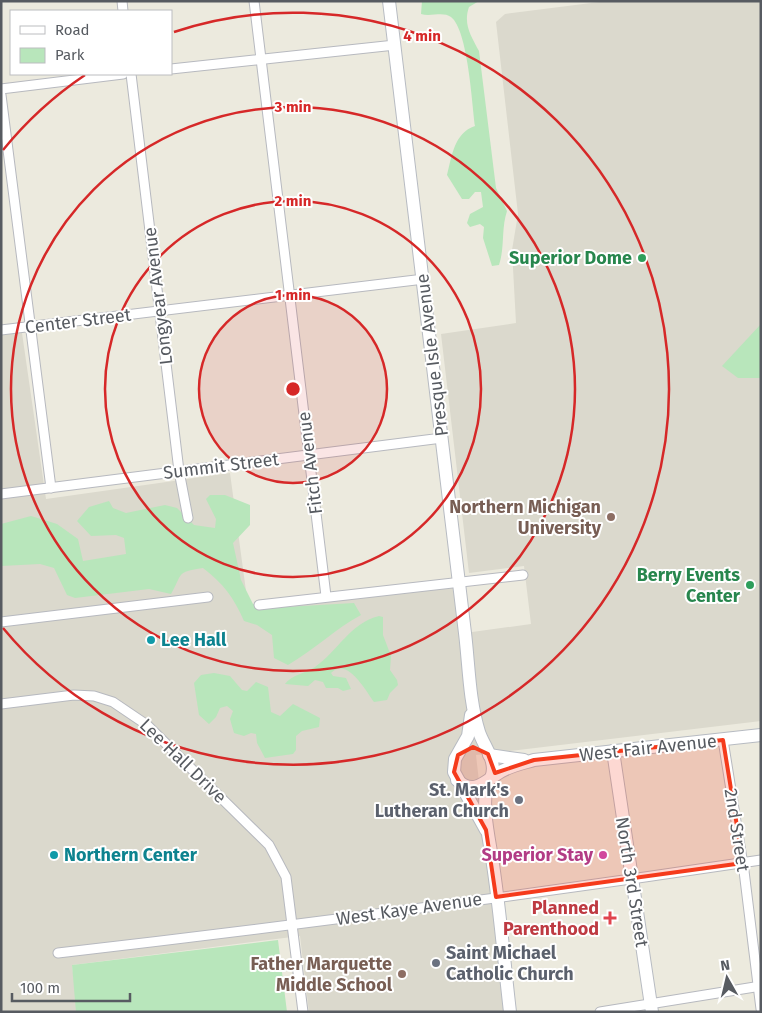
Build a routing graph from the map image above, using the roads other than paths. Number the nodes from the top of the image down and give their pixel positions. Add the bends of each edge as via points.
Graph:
1 (254, 1) edge
2 (389, 1) edge
3 (395, 45) junction
4 (261, 60) junction
5 (172, 69) edge
6 (115, 75) edge
7 (131, 75) edge
8 (1, 89) edge
9 (1, 95) edge
10 (424, 279) junction
11 (290, 296) junction
12 (160, 311) junction
13 (30, 327) junction
14 (1, 330) edge
15 (442, 438) junction
16 (309, 455) junction
17 (179, 471) junction
18 (51, 488) junction
19 (1, 494) edge
20 (188, 518) dead end
21 (523, 575) dead end
22 (458, 582) junction
23 (326, 596) junction
24 (208, 597) dead end
25 (259, 604) dead end
26 (1, 622) edge
27 (1, 704) edge
28 (472, 710) junction
29 (761, 736) edge
30 (723, 740) junction
31 (613, 751) junction
32 (488, 754) junction
33 (458, 755) junction
34 (534, 760) junction
35 (458, 780) junction
36 (489, 780) junction
37 (486, 830) junction
38 (761, 860) edge
39 (743, 863) junction
40 (632, 880) junction
41 (496, 897) junction
42 (292, 926) junction
43 (58, 953) dead end
44 (759, 986) edge
45 (651, 1008) edge
46 (761, 1009) edge
47 (303, 1012) edge
48 (510, 1012) edge
49 (600, 1012) edge

1 - 4 street, Fitch Avenue
2 - 3 main road, Presque Isle Avenue
3 - 4 street
3 - 10 main road, Presque Isle Avenue
4 - 5 street
4 - 11 street, Fitch Avenue
6 - 8 street
7 - 12 street, Longyear Avenue
9 - 13 street
10 - 11 street, Center Street
10 - 15 main road, Presque Isle Avenue
11 - 12 street, Center Street
11 - 16 street, Fitch Avenue
12 - 13 street, Center Street
12 - 17 street, Longyear Avenue
13 - 14 street, Center Street
13 - 18 street
15 - 16 street, Summit Street
15 - 22 main road, Presque Isle Avenue
16 - 17 street, Summit Street
16 - 23 street, Fitch Avenue
17 - 18 street, Summit Street
17 - 20 street, Longyear Avenue
18 - 19 street, Summit Street
21 - 22 street
22 - 23 street
22 - 28 main road, Presque Isle Avenue
23 - 25 street
24 - 26 street
27 - 42 street, Lee Hall Drive via 74,695 94,696 128,710 269,845 286,877
28 - 32 main road, Presque Isle Avenue
28 - 33 main road, Presque Isle Avenue via 466,741
29 - 30 main road, West Fair Avenue
30 - 31 main road, West Fair Avenue
30 - 39 street, 2nd Street
31 - 34 main road, West Fair Avenue
31 - 40 main road, North 3rd Street
32 - 33 main road, West Fair Avenue via 473,747
32 - 34 main road, West Fair Avenue
32 - 36 main road, Presque Isle Avenue via 494,765
33 - 35 main road, Presque Isle Avenue via 453,767
34 - 36 main road, West Fair Avenue via 505,769
35 - 36 main road, West Fair Avenue via 472,787
35 - 37 main road, Presque Isle Avenue
36 - 37 main road, Presque Isle Avenue via 485,792
37 - 41 main road, Presque Isle Avenue
38 - 39 street, West Kaye Avenue
39 - 40 street, West Kaye Avenue
39 - 44 street, 2nd Street
40 - 41 street, West Kaye Avenue
40 - 45 main road, North 3rd Street
41 - 42 street, West Kaye Avenue
41 - 48 main road, Presque Isle Avenue
42 - 43 street, West Kaye Avenue
42 - 47 street, Lee Hall Drive
44 - 45 street
44 - 46 street, 2nd Street
45 - 49 street

